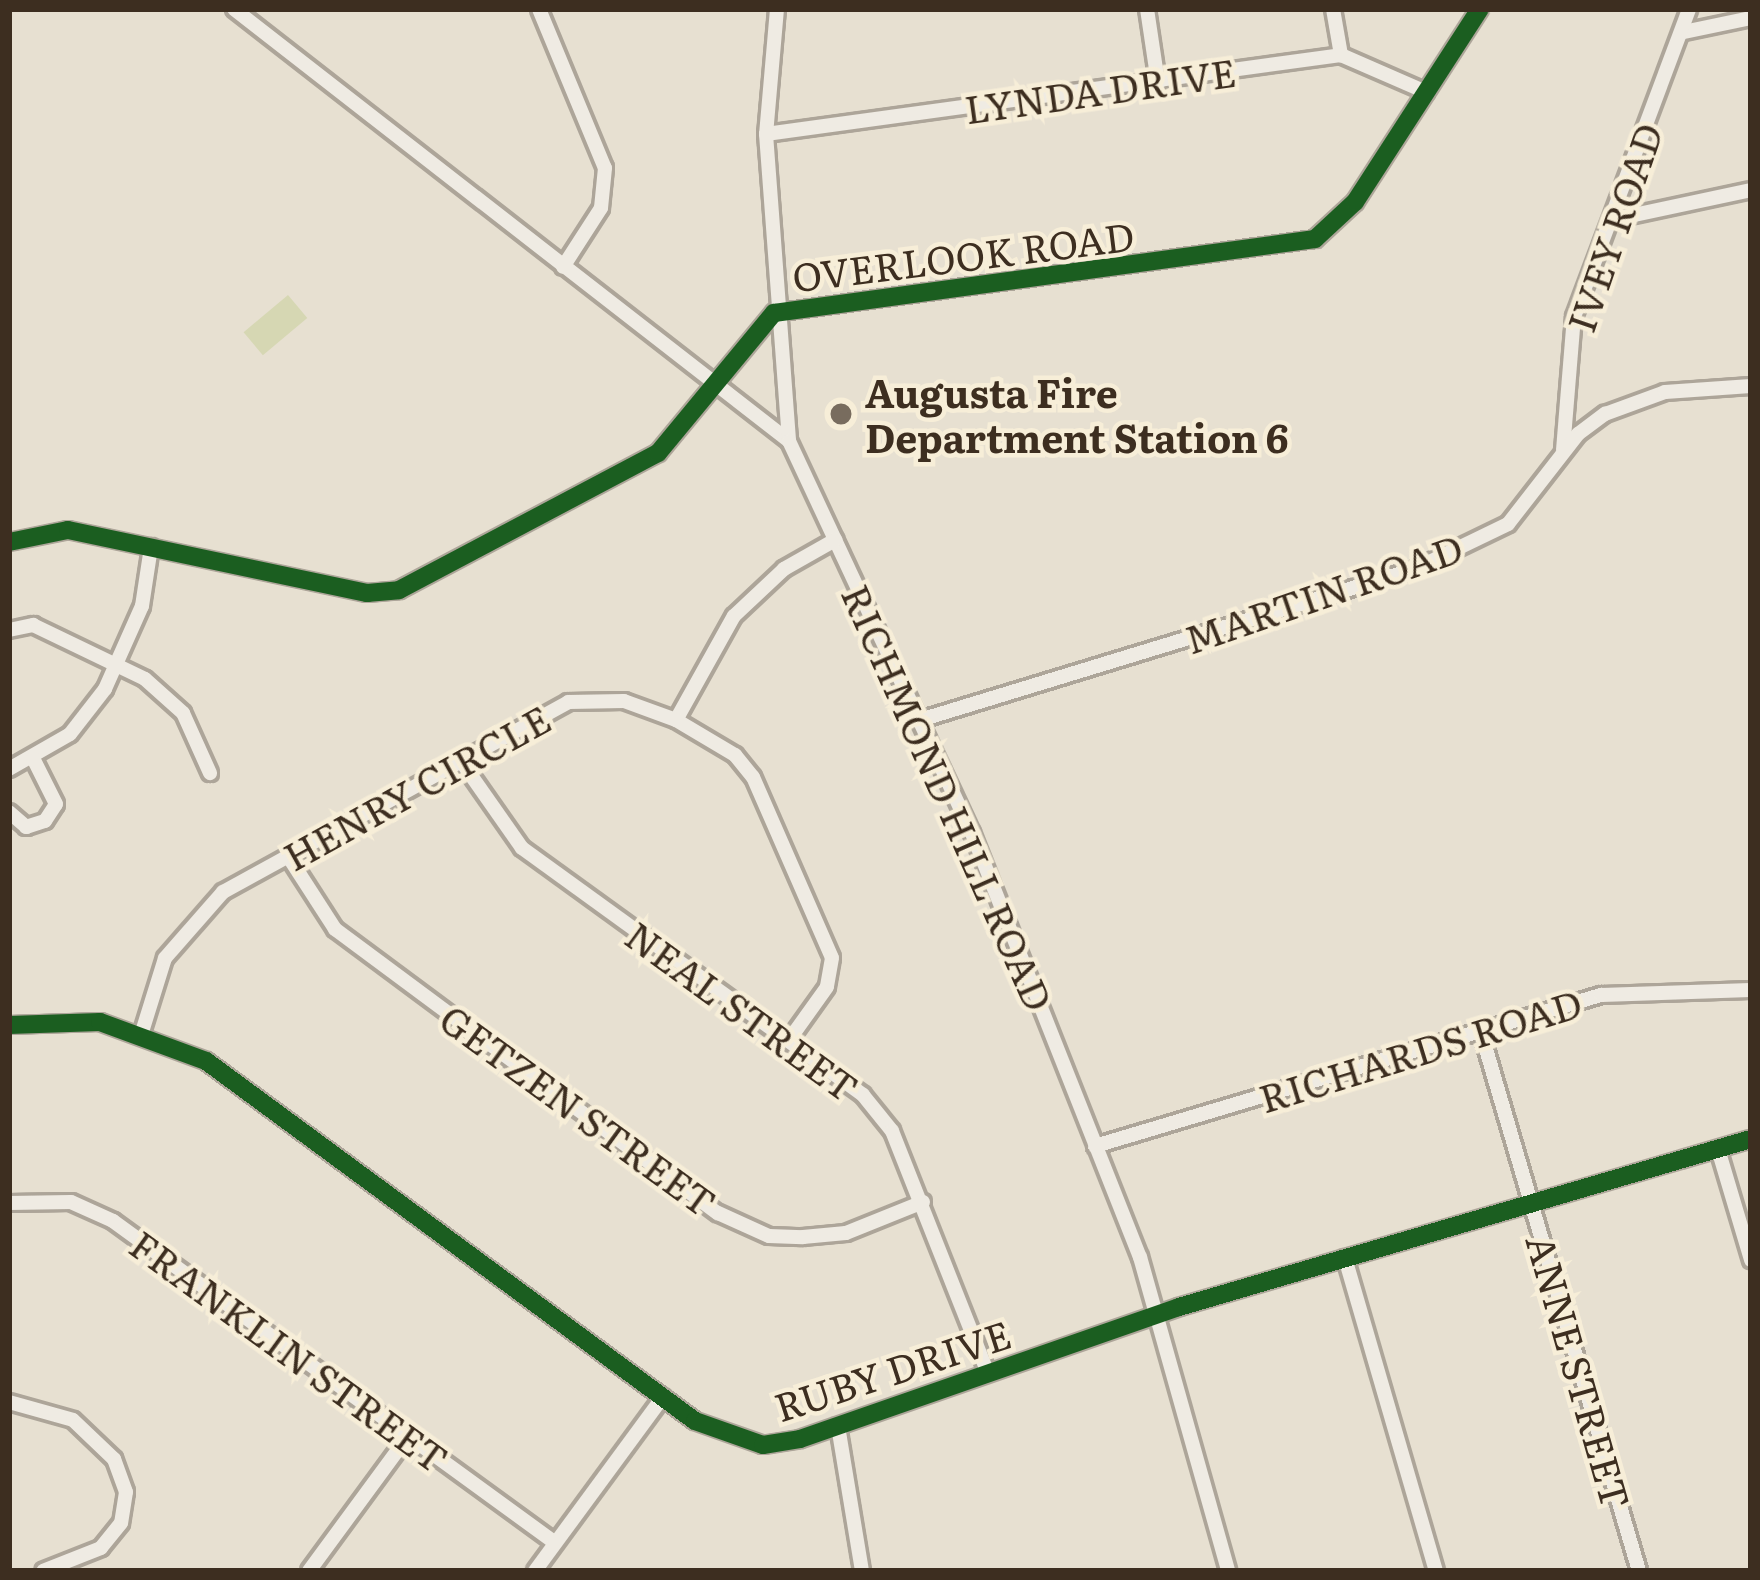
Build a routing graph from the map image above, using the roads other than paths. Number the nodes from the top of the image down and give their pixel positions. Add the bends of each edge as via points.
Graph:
1 (234, 9) edge
2 (539, 9) edge
3 (777, 9) edge
4 (1147, 9) edge
5 (1333, 9) edge
6 (1480, 9) edge
7 (1689, 9) edge
8 (1751, 18) edge
9 (1684, 32) junction
10 (1341, 55) junction
11 (1158, 82) junction
12 (1426, 92) junction
13 (766, 134) junction
14 (1751, 190) edge
15 (1611, 220) junction
16 (563, 267) junction
17 (774, 313) junction
18 (716, 386) junction
19 (1751, 386) edge
20 (789, 441) junction
21 (1563, 452) junction
22 (835, 540) junction
23 (9, 542) edge
24 (151, 548) junction
25 (9, 629) edge
26 (117, 666) junction
27 (676, 720) junction
28 (920, 721) junction
29 (33, 758) junction
30 (461, 761) junction
31 (9, 769) edge
32 (210, 773) dead end
33 (9, 812) edge
34 (288, 856) junction
35 (1751, 990) edge
36 (9, 1025) edge
37 (142, 1032) junction
38 (1480, 1032) junction
39 (789, 1040) junction
40 (1751, 1139) edge
41 (1095, 1146) junction
42 (1718, 1149) junction
43 (923, 1202) junction
44 (9, 1203) edge
45 (1532, 1205) junction
46 (1345, 1258) junction
47 (1751, 1260) edge
48 (1158, 1313) junction
49 (988, 1373) junction
50 (663, 1397) junction
51 (9, 1402) edge
52 (838, 1426) junction
53 (408, 1436) junction
54 (554, 1542) junction
55 (43, 1571) edge
56 (309, 1571) edge
57 (535, 1571) edge
58 (862, 1571) edge
59 (1228, 1571) edge
60 (1436, 1571) edge
61 (1639, 1571) edge

1 - 16 street
2 - 16 street via 605,168 596,218
3 - 13 street, RICHMOND HILL ROAD
4 - 11 street
5 - 10 street
6 - 12 street, OVERLOOK ROAD
7 - 9 street, IVEY ROAD
8 - 9 street
9 - 15 street, IVEY ROAD
10 - 11 street, LYNDA DRIVE
10 - 12 street
11 - 13 street, LYNDA DRIVE
12 - 17 street, OVERLOOK ROAD via 1355,202 1315,239
13 - 17 street, RICHMOND HILL ROAD
14 - 15 street
15 - 21 street, IVEY ROAD via 1574,316
16 - 18 street
17 - 18 street, OVERLOOK ROAD
17 - 20 street, RICHMOND HILL ROAD
18 - 20 street
18 - 24 street, OVERLOOK ROAD via 658,453 399,590 367,593
19 - 21 street, MARTIN ROAD via 1665,392 1626,404
20 - 22 street, RICHMOND HILL ROAD
21 - 28 street, MARTIN ROAD via 1508,524 1415,568
22 - 27 street via 784,569 734,616
22 - 28 street, RICHMOND HILL ROAD
23 - 24 street, OVERLOOK ROAD via 68,530
24 - 26 street via 142,606
25 - 26 street via 32,625
26 - 29 street via 70,734
26 - 32 street via 183,713
27 - 30 street, HENRY CIRCLE via 624,701 568,702
27 - 39 street, HENRY CIRCLE via 735,755 753,777 832,958 826,987
28 - 41 street, RICHMOND HILL ROAD
29 - 31 street
29 - 33 street via 56,804 45,821 26,826
30 - 34 street, HENRY CIRCLE
30 - 39 street, NEAL STREET via 522,848
34 - 37 street, HENRY CIRCLE via 212,900 183,929
34 - 43 street, GETZEN STREET via 335,929 718,1214 770,1236 803,1237 846,1233
35 - 38 street, RICHARDS ROAD via 1612,993
36 - 37 street, RUBY DRIVE via 65,1020
37 - 50 street, RUBY DRIVE via 206,1061
38 - 41 street, RICHARDS ROAD
38 - 45 street, ANNE STREET
39 - 43 street, NEAL STREET via 862,1095 892,1131
40 - 42 street, RUBY DRIVE
41 - 48 street, RICHMOND HILL ROAD
42 - 45 street, RUBY DRIVE
42 - 47 street
43 - 49 street, NEAL STREET
44 - 53 street, FRANKLIN STREET via 70,1202 113,1221
45 - 46 street, RUBY DRIVE
45 - 61 street, ANNE STREET
46 - 48 street, RUBY DRIVE
46 - 60 street
48 - 49 street, RUBY DRIVE
48 - 59 street, RICHMOND HILL ROAD
49 - 52 street, RUBY DRIVE
50 - 52 street, RUBY DRIVE via 706,1428 748,1443 790,1442
50 - 54 street
51 - 55 street via 73,1420 114,1459 126,1492 121,1523 101,1547
52 - 58 street
53 - 54 street, FRANKLIN STREET
53 - 56 street
54 - 57 street

